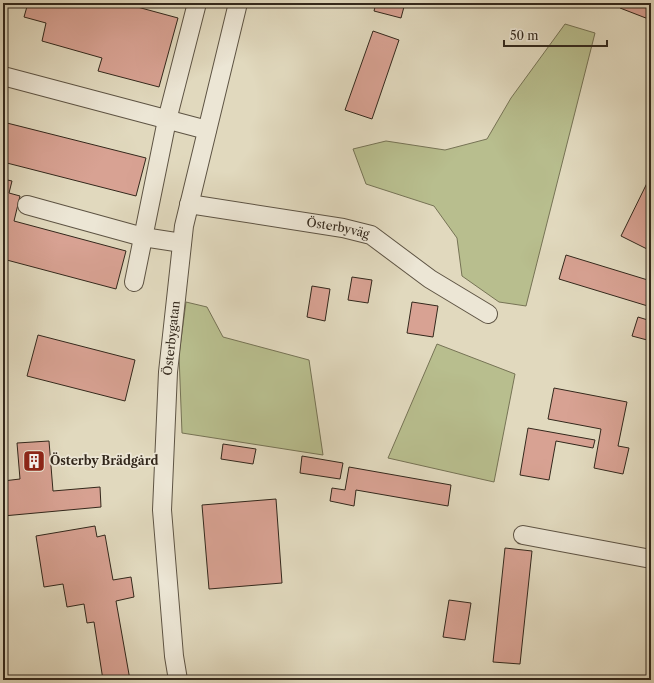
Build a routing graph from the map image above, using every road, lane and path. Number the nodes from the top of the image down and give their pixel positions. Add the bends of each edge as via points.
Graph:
1 (197, 3) edge
2 (238, 3) edge
3 (3, 76) edge
4 (168, 120) junction
5 (207, 130) junction
6 (189, 204) junction
7 (27, 206) dead end
8 (143, 237) junction
9 (182, 243) junction
10 (134, 282) dead end
11 (488, 314) dead end
12 (523, 535) dead end
13 (651, 559) edge
14 (178, 680) edge

1 - 4 street
2 - 5 street, Österbygatan
3 - 4 street
4 - 5 street
4 - 8 street
5 - 6 street, Österbygatan
6 - 9 street, Österbygatan
6 - 11 street, Österbyväg via 343,228 371,235 430,279
7 - 8 street
8 - 9 street
8 - 10 street
9 - 14 street, Österbygatan via 168,372 162,510
12 - 13 street

